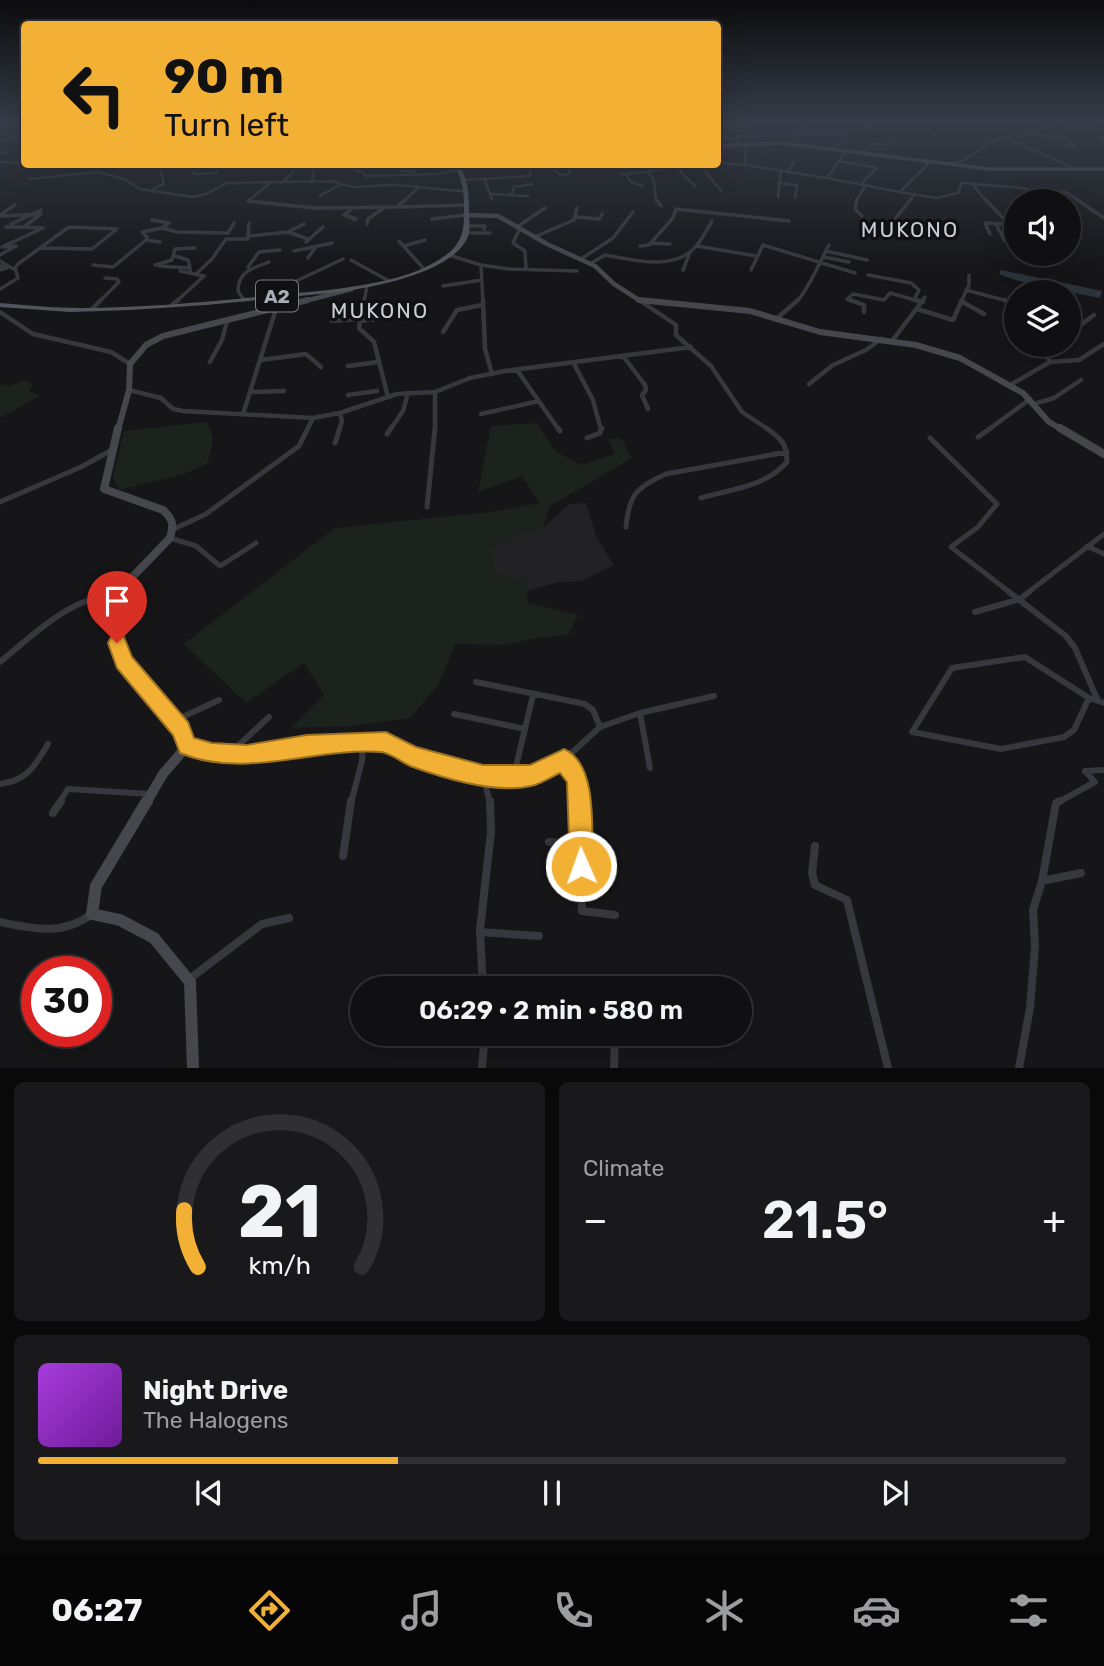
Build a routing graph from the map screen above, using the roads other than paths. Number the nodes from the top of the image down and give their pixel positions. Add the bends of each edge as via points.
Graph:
1 (781, 170) edge
2 (161, 171) edge
3 (192, 171) edge
4 (216, 171) edge
5 (294, 171) dead end
6 (314, 171) edge
7 (359, 171) edge
8 (408, 171) edge
9 (438, 171) edge
10 (449, 171) edge
11 (460, 171) edge
12 (531, 171) edge
13 (555, 171) edge
14 (569, 171) edge
15 (651, 171) edge
16 (680, 171) edge
17 (706, 171) edge
18 (788, 171) edge
19 (832, 171) edge
20 (874, 171) edge
21 (921, 171) edge
22 (446, 172) junction
23 (648, 172) junction
24 (425, 173) junction
25 (623, 174) joint
26 (261, 177) dead end
27 (30, 178) dead end
28 (827, 178) junction
29 (464, 180) junction
30 (485, 181) junction
31 (312, 182) junction
32 (256, 183) junction
33 (270, 183) junction
34 (282, 183) junction
35 (778, 183) junction
36 (533, 184) dead end
37 (339, 185) junction
38 (862, 185) junction
39 (643, 186) dead end
40 (695, 186) dead end
41 (974, 186) junction
42 (418, 188) junction
43 (153, 189) junction
44 (1025, 189) edge
45 (464, 191) junction
46 (721, 191) dead end
47 (900, 192) junction
48 (512, 193) junction
49 (492, 194) junction
50 (914, 195) junction
51 (320, 196) dead end
52 (528, 196) dead end
53 (778, 197) dead end
54 (795, 197) dead end
55 (492, 199) dead end
56 (1081, 202) edge
57 (15, 205) dead end
58 (466, 205) junction
59 (661, 206) dead end
60 (385, 207) junction
61 (400, 207) junction
62 (354, 208) junction
63 (545, 208) dead end
64 (577, 208) dead end
65 (634, 212) dead end
66 (602, 214) dead end
67 (0, 215) edge
68 (30, 215) junction
69 (465, 215) junction
70 (862, 216) dead end
71 (577, 217) junction
72 (1104, 218) edge
73 (432, 219) dead end
74 (152, 220) dead end
75 (354, 220) dead end
76 (789, 221) dead end
77 (712, 222) dead end
78 (234, 223) dead end
79 (249, 223) dead end
80 (1004, 223) edge
81 (304, 224) dead end
82 (367, 224) dead end
83 (891, 224) dead end
84 (996, 224) junction
85 (1004, 224) edge
86 (11, 225) dead end
87 (24, 226) junction
88 (316, 226) dead end
89 (5, 227) dead end
90 (162, 228) junction
91 (518, 228) junction
92 (466, 229) junction
93 (484, 229) dead end
94 (289, 232) junction
95 (490, 233) dead end
96 (1001, 233) junction
97 (990, 234) dead end
98 (1004, 234) edge
99 (534, 237) junction
100 (248, 238) junction
101 (308, 239) junction
102 (146, 240) junction
103 (425, 240) dead end
104 (1004, 240) dead end
105 (399, 241) dead end
106 (160, 242) dead end
107 (332, 243) dead end
108 (650, 243) junction
109 (670, 244) dead end
110 (830, 245) dead end
111 (404, 246) junction
112 (640, 246) dead end
113 (697, 246) junction
114 (41, 248) junction
115 (195, 248) dead end
116 (304, 248) junction
117 (315, 248) junction
118 (280, 250) dead end
119 (294, 251) dead end
120 (827, 251) junction
121 (690, 252) junction
122 (449, 254) junction
123 (0, 255) edge
124 (175, 256) junction
125 (756, 256) junction
126 (824, 257) junction
127 (308, 258) dead end
128 (343, 259) dead end
129 (581, 259) junction
130 (351, 260) dead end
131 (867, 260) dead end
132 (0, 261) edge
133 (269, 262) dead end
134 (849, 262) dead end
135 (590, 264) junction
136 (819, 264) junction
137 (93, 265) dead end
138 (481, 265) junction
139 (526, 268) junction
140 (424, 269) junction
141 (15, 270) junction
142 (190, 270) junction
143 (247, 270) junction
144 (683, 270) dead end
145 (751, 270) dead end
146 (180, 271) dead end
147 (577, 271) dead end
148 (197, 273) junction
149 (868, 275) dead end
150 (969, 275) dead end
151 (105, 278) dead end
152 (849, 279) dead end
153 (893, 279) junction
154 (482, 280) junction
155 (389, 281) junction
156 (367, 286) junction
157 (443, 286) dead end
158 (353, 288) junction
159 (0, 289) edge
160 (967, 290) junction
161 (890, 293) junction
162 (292, 295) junction
163 (925, 297) dead end
164 (244, 300) junction
165 (639, 300) junction
166 (914, 300) junction
167 (1004, 300) edge
168 (961, 301) junction
169 (923, 302) junction
170 (0, 305) edge
171 (173, 305) junction
172 (482, 305) junction
173 (92, 309) junction
174 (276, 309) junction
175 (917, 309) junction
176 (0, 312) edge
177 (864, 312) dead end
178 (984, 314) dead end
179 (1094, 315) dead end
180 (776, 318) junction
181 (376, 319) dead end
182 (359, 320) junction
183 (227, 321) junction
184 (332, 321) dead end
185 (1081, 325) edge
186 (443, 332) dead end
187 (881, 338) junction
188 (892, 341) junction
189 (1104, 344) edge
190 (691, 346) junction
191 (623, 356) junction
192 (1048, 357) edge
193 (261, 360) junction
194 (211, 362) dead end
195 (378, 362) junction
196 (573, 362) junction
197 (1050, 362) junction
198 (130, 364) junction
199 (348, 366) dead end
200 (321, 367) dead end
201 (517, 370) junction
202 (492, 374) junction
203 (1081, 380) dead end
204 (809, 384) dead end
205 (383, 385) junction
206 (1010, 385) junction
207 (129, 390) junction
208 (284, 391) dead end
209 (377, 391) junction
210 (435, 391) junction
211 (250, 392) junction
212 (408, 393) junction
213 (348, 395) dead end
214 (388, 397) junction
215 (539, 401) junction
216 (1032, 402) junction
217 (364, 405) junction
218 (648, 409) dead end
219 (340, 413) junction
220 (243, 414) junction
221 (481, 414) dead end
222 (313, 418) junction
223 (560, 431) dead end
224 (387, 434) dead end
225 (978, 437) dead end
226 (587, 438) dead end
227 (930, 438) dead end
228 (335, 443) dead end
229 (111, 450) junction
230 (787, 452) junction
231 (1104, 454) edge
232 (701, 498) dead end
233 (0, 502) edge
234 (427, 507) dead end
235 (626, 527) dead end
236 (172, 533) junction
237 (1104, 534) edge
238 (256, 543) dead end
239 (1087, 546) junction
240 (1104, 554) edge
241 (115, 595) junction
242 (1020, 599) junction
243 (975, 612) dead end
244 (0, 662) edge
245 (476, 682) dead end
246 (533, 695) junction
247 (714, 696) dead end
248 (1089, 698) junction
249 (219, 700) dead end
250 (1101, 702) edge
251 (640, 713) junction
252 (454, 714) dead end
253 (269, 717) dead end
254 (174, 721) junction
255 (600, 727) junction
256 (525, 729) junction
257 (363, 742) junction
258 (48, 744) dead end
259 (187, 746) junction
260 (227, 756) junction
261 (564, 760) junction
262 (650, 768) dead end
263 (1104, 770) edge
264 (514, 775) junction
265 (483, 776) junction
266 (0, 784) edge
267 (151, 794) junction
268 (53, 813) dead end
269 (549, 842) dead end
270 (581, 843) junction
271 (816, 846) dead end
272 (344, 856) dead end
273 (1081, 873) dead end
274 (1042, 881) junction
275 (92, 914) junction
276 (615, 915) dead end
277 (289, 918) dead end
278 (0, 922) edge
279 (480, 932) junction
280 (539, 936) dead end
281 (483, 976) edge
282 (188, 980) junction
283 (484, 1046) edge
284 (615, 1046) edge
285 (193, 1068) edge
286 (482, 1068) edge
287 (614, 1068) edge
288 (888, 1068) edge
289 (1019, 1068) edge

1 - 35 street
2 - 43 street via 164,184
3 - 4 street
5 - 34 street
6 - 31 street
7 - 24 street via 365,176
8 - 24 street
9 - 22 street
10 - 22 street
11 - 29 main road
12 - 30 street via 529,176
13 - 14 street via 561,175
15 - 23 street
16 - 40 street
17 - 46 street
18 - 28 street
19 - 28 street
20 - 38 street
21 - 47 street
22 - 24 street
23 - 25 street
23 - 59 street
25 - 39 street
26 - 32 street
27 - 43 street via 56,180 104,171 136,183 140,189
28 - 38 street
29 - 30 street
29 - 45 main road
30 - 49 street
31 - 34 street
31 - 37 street
32 - 33 street
32 - 43 street via 227,183 193,197
33 - 34 street
33 - 62 street via 248,201
35 - 53 street
35 - 54 street via 797,185
36 - 48 street via 514,187
37 - 42 street
37 - 51 street
38 - 47 street
38 - 70 street via 855,207
41 - 44 street
41 - 50 street via 962,183 958,193 937,198
41 - 80 street
42 - 45 street
42 - 61 street
45 - 58 main road
47 - 50 street
48 - 49 street
48 - 52 street
49 - 55 street
50 - 83 street
56 - 72 street
57 - 67 street
58 - 61 street
58 - 69 main road
60 - 61 street
60 - 62 street
60 - 82 street
62 - 75 street via 344,215
63 - 91 street
64 - 71 street
65 - 129 street via 613,238
66 - 71 street via 595,220
67 - 68 street
68 - 86 street
68 - 87 street via 42,214
69 - 73 street
69 - 91 street via 497,216
69 - 92 main road
71 - 99 street
74 - 90 street via 169,223
76 - 108 street via 676,209
77 - 113 street
78 - 90 street via 228,233
79 - 100 street
81 - 94 street
84 - 85 street
84 - 96 street
84 - 97 street via 985,223
87 - 89 street
87 - 123 street via 43,228 29,238 12,240 2,247 16,246
88 - 101 street via 323,227
90 - 102 street via 142,232
91 - 99 street
91 - 139 street via 513,243 525,251
92 - 93 street
92 - 95 street
92 - 122 main road, A2
94 - 100 street
94 - 101 street
96 - 98 street
96 - 104 street
99 - 129 street
100 - 148 street via 226,239
101 - 116 street
102 - 106 street
102 - 137 street via 113,267
103 - 111 street
105 - 111 street
107 - 117 street
108 - 109 street
108 - 112 street
110 - 120 street
111 - 140 street
113 - 121 street
113 - 125 street
114 - 114 street via 69,227 117,229 92,249
114 - 141 street
115 - 124 street via 176,249
116 - 117 street
116 - 119 street
117 - 127 street
118 - 143 street via 259,252
120 - 126 street
120 - 131 street
121 - 135 street via 671,261 644,262 605,255
121 - 144 street
122 - 138 street
122 - 140 main road, A2
124 - 142 street via 188,260
124 - 142 street via 155,265
125 - 136 street via 763,245
125 - 145 street
126 - 134 street
126 - 136 street
128 - 162 street via 292,283
129 - 135 street
130 - 155 street
132 - 141 street
133 - 143 street
135 - 165 street
136 - 152 street via 853,272
136 - 180 street via 804,295
138 - 139 street
138 - 154 street
139 - 147 street
140 - 155 main road, A2
141 - 159 street via 18,278
142 - 146 street
142 - 148 street
143 - 164 street via 237,286
148 - 171 street via 204,275
149 - 153 street
150 - 160 street
151 - 173 street via 119,282
153 - 161 street
153 - 166 street via 919,290
154 - 157 street
154 - 172 street
155 - 156 main road, A2
156 - 158 main road, A2
156 - 182 street
158 - 162 main road, A2
158 - 174 street
160 - 167 street
160 - 168 street
161 - 166 street
161 - 177 street via 884,300 853,294 847,299 864,305
162 - 164 main road, A2
163 - 169 street
164 - 171 main road, A2
165 - 180 street via 744,309
165 - 190 street via 676,324 676,335
166 - 169 street
168 - 175 street via 953,320
168 - 178 street
169 - 175 street
170 - 173 main road, A2
171 - 173 main road, A2
172 - 186 street via 457,310
172 - 202 street
174 - 183 street
174 - 193 street
175 - 188 street
176 - 198 street via 33,334 111,352
179 - 185 street
180 - 187 street via 820,332
181 - 182 street
182 - 184 street
182 - 195 street via 360,330 374,342
183 - 194 street
183 - 198 street via 157,338
187 - 188 street
187 - 204 street
188 - 206 street via 960,358
189 - 197 street via 1076,363
190 - 191 street
190 - 230 street via 711,366 742,412 782,439
191 - 196 street
191 - 218 street via 645,385 642,395
192 - 197 street
193 - 200 street via 306,355
193 - 211 street
195 - 199 street
195 - 205 street
196 - 201 street
196 - 226 street via 602,427 600,433
197 - 206 street via 1036,366 1023,381
198 - 207 street
201 - 202 street
201 - 215 street
202 - 210 street
203 - 216 street via 1054,398
205 - 209 street
205 - 214 street
206 - 216 street
207 - 220 street via 164,399 173,409
207 - 229 street
208 - 211 street
209 - 213 street
209 - 217 street
210 - 212 street
210 - 234 street
211 - 220 street
212 - 214 street
212 - 224 street via 403,411
214 - 217 street
215 - 221 street
215 - 223 street
216 - 225 street
216 - 231 street via 1049,422
217 - 219 street
219 - 222 street
219 - 228 street
220 - 222 street
222 - 236 street via 299,446 206,514
227 - 242 street via 997,504 978,527 951,547
229 - 233 street
229 - 236 street via 104,489 159,507 173,521
230 - 232 street via 784,466 772,475
230 - 235 street via 666,474 632,495
236 - 238 street via 220,566
236 - 241 street
237 - 239 street
239 - 240 street
239 - 242 street
241 - 244 street via 88,600
241 - 254 street via 112,607 124,662
242 - 243 street
242 - 250 street via 1066,636
245 - 246 street
246 - 255 street via 585,705 593,710
246 - 256 street
247 - 251 street
248 - 248 street via 1074,730 1064,737 1001,749 912,732 953,668 1025,657
248 - 250 street
249 - 254 street
251 - 255 street
251 - 262 street
252 - 256 street
253 - 260 street
254 - 259 street
255 - 261 street
256 - 264 street
257 - 260 street
257 - 265 street via 386,742 412,756
257 - 272 street
258 - 266 street via 28,777 15,784
259 - 260 street
259 - 267 street
261 - 264 street via 531,776
261 - 270 street via 578,779
263 - 274 street via 1085,771 1094,782 1056,803
264 - 265 street
265 - 279 street via 492,812
267 - 268 street via 68,789
267 - 275 street via 96,886
269 - 270 street
270 - 276 street via 582,911
271 - 288 street via 811,878 822,891 839,892 847,900
273 - 274 street
274 - 289 street via 1033,910 1030,1008
275 - 278 street via 55,932
275 - 282 street via 120,920 154,938
277 - 282 street via 262,924
279 - 280 street
279 - 281 street
282 - 285 street
283 - 286 street
284 - 287 street

